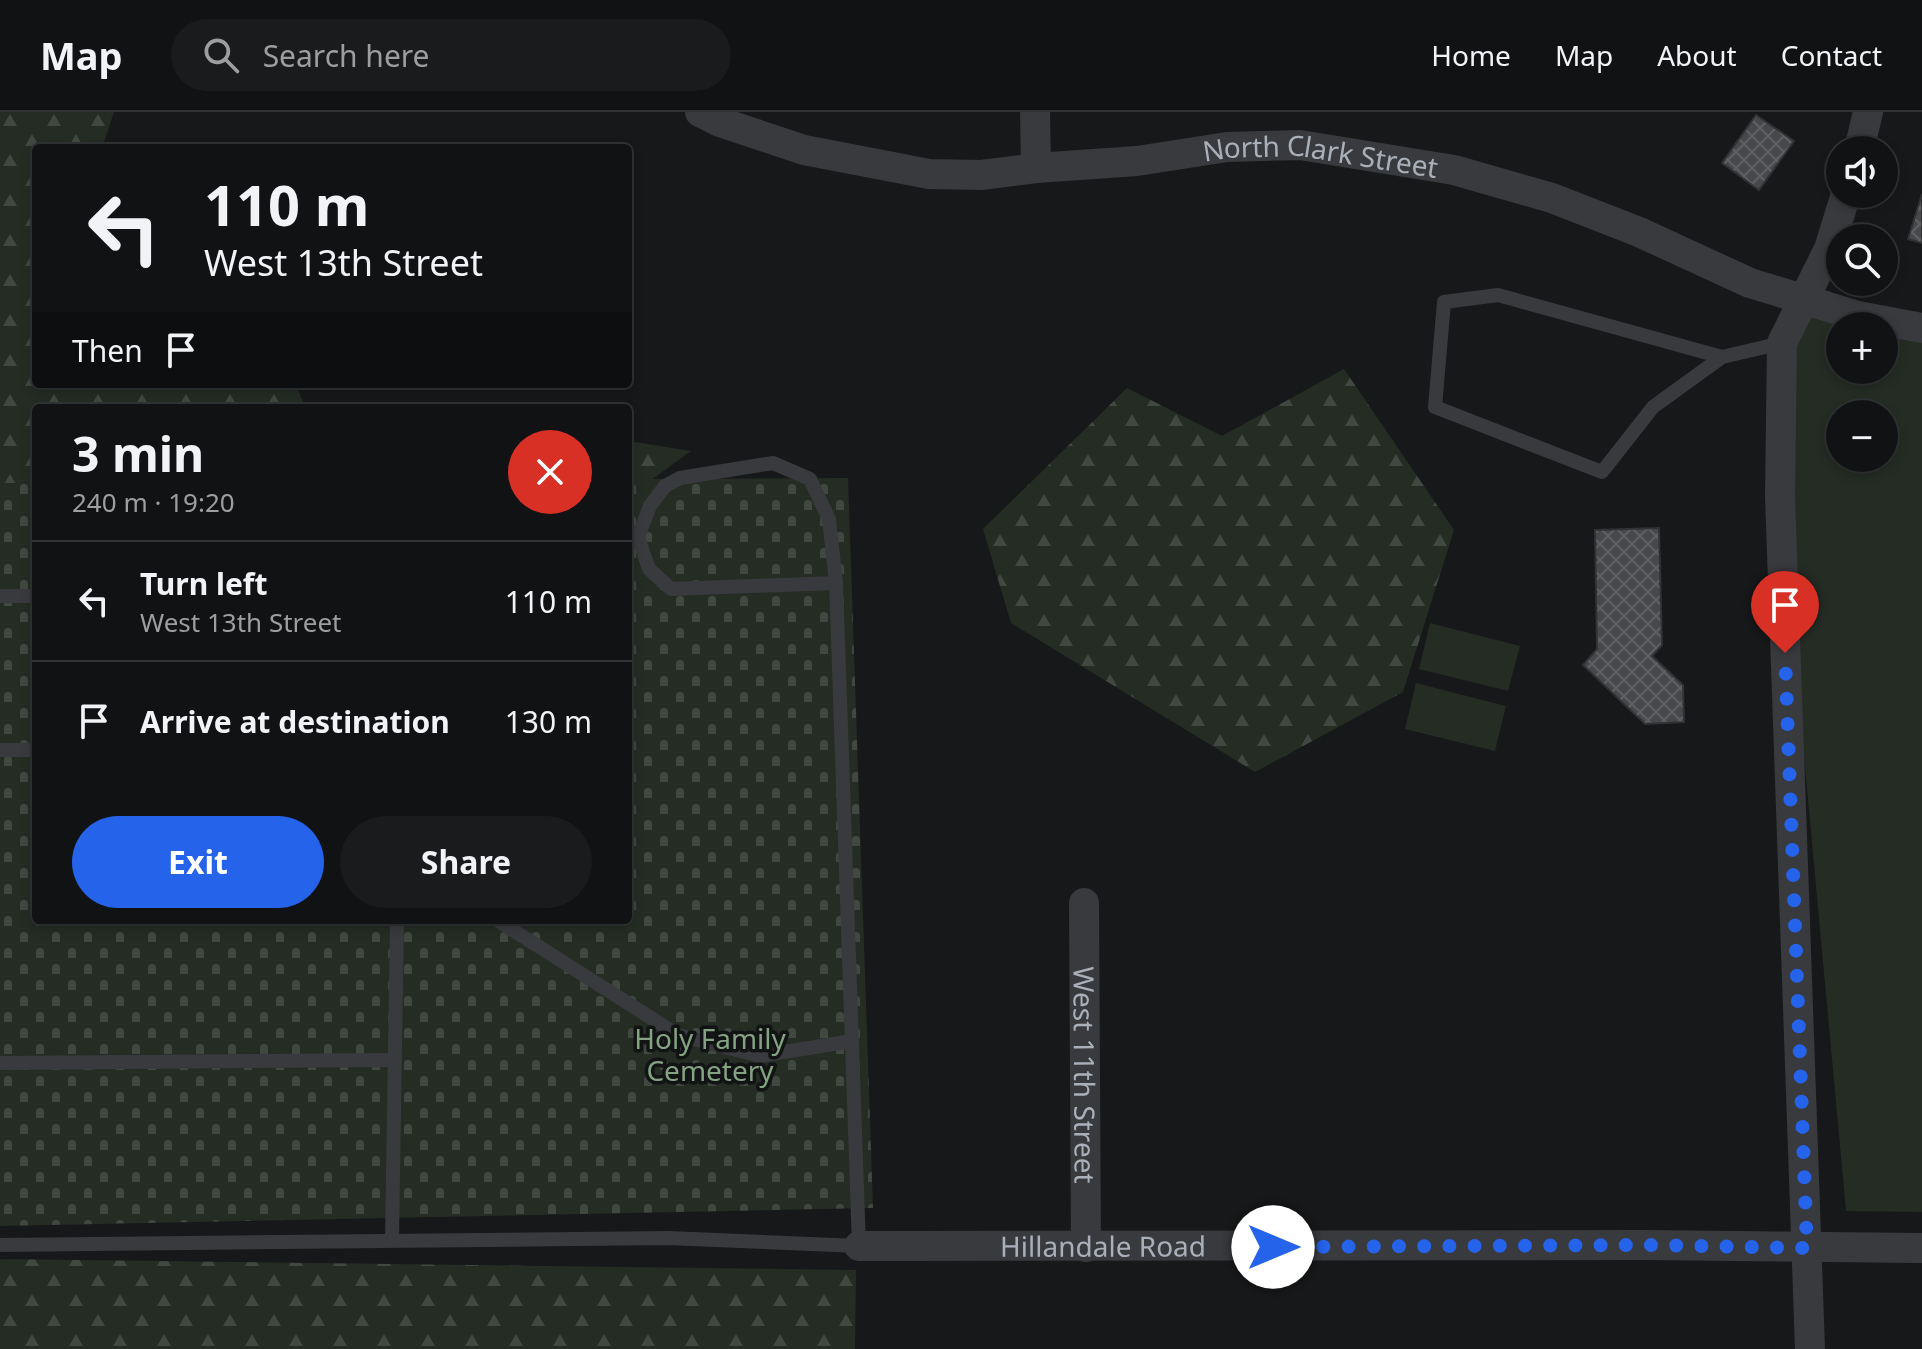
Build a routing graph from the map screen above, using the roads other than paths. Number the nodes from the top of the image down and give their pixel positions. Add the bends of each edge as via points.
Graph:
1 (700, 112) edge
2 (1035, 112) edge
3 (1868, 112) edge
4 (1862, 136) edge
5 (1036, 168) junction
6 (1842, 208) edge
7 (1805, 300) junction
8 (1922, 328) edge
9 (1782, 343) junction
10 (1722, 357) junction
11 (836, 583) junction
12 (0, 596) edge
13 (32, 596) edge
14 (0, 750) edge
15 (32, 750) edge
16 (1084, 903) dead end
17 (397, 924) edge
18 (503, 924) edge
19 (852, 1041) junction
20 (395, 1060) junction
21 (0, 1063) edge
22 (392, 1240) junction
23 (0, 1245) edge
24 (859, 1246) junction
25 (1086, 1247) junction
26 (1807, 1248) junction
27 (1922, 1248) edge
28 (1810, 1349) edge

1 - 5 street, North Clark Street via 804,150 929,174
2 - 5 street
3 - 4 street
5 - 7 street, North Clark Street via 1137,161 1227,147 1300,145 1454,170 1552,198 1750,283
6 - 7 street
7 - 8 street, North Clark Street
7 - 9 street
9 - 10 lane
9 - 26 street via 1780,496
10 - 10 lane via 1498,295 1444,302 1435,407 1602,472 1653,407
11 - 11 lane via 829,519 810,479 773,463 680,478 665,486 638,537 649,569 671,589
11 - 19 lane
12 - 13 lane
14 - 15 lane
16 - 25 street, West 11th Street
17 - 20 lane
18 - 19 lane via 678,1035 760,1056
19 - 24 lane
20 - 21 lane
20 - 22 lane
22 - 23 lane
22 - 24 lane via 668,1238
24 - 25 street, Hillandale Road
25 - 26 street, Hillandale Road
26 - 27 street, Hillandale Road
26 - 28 street

